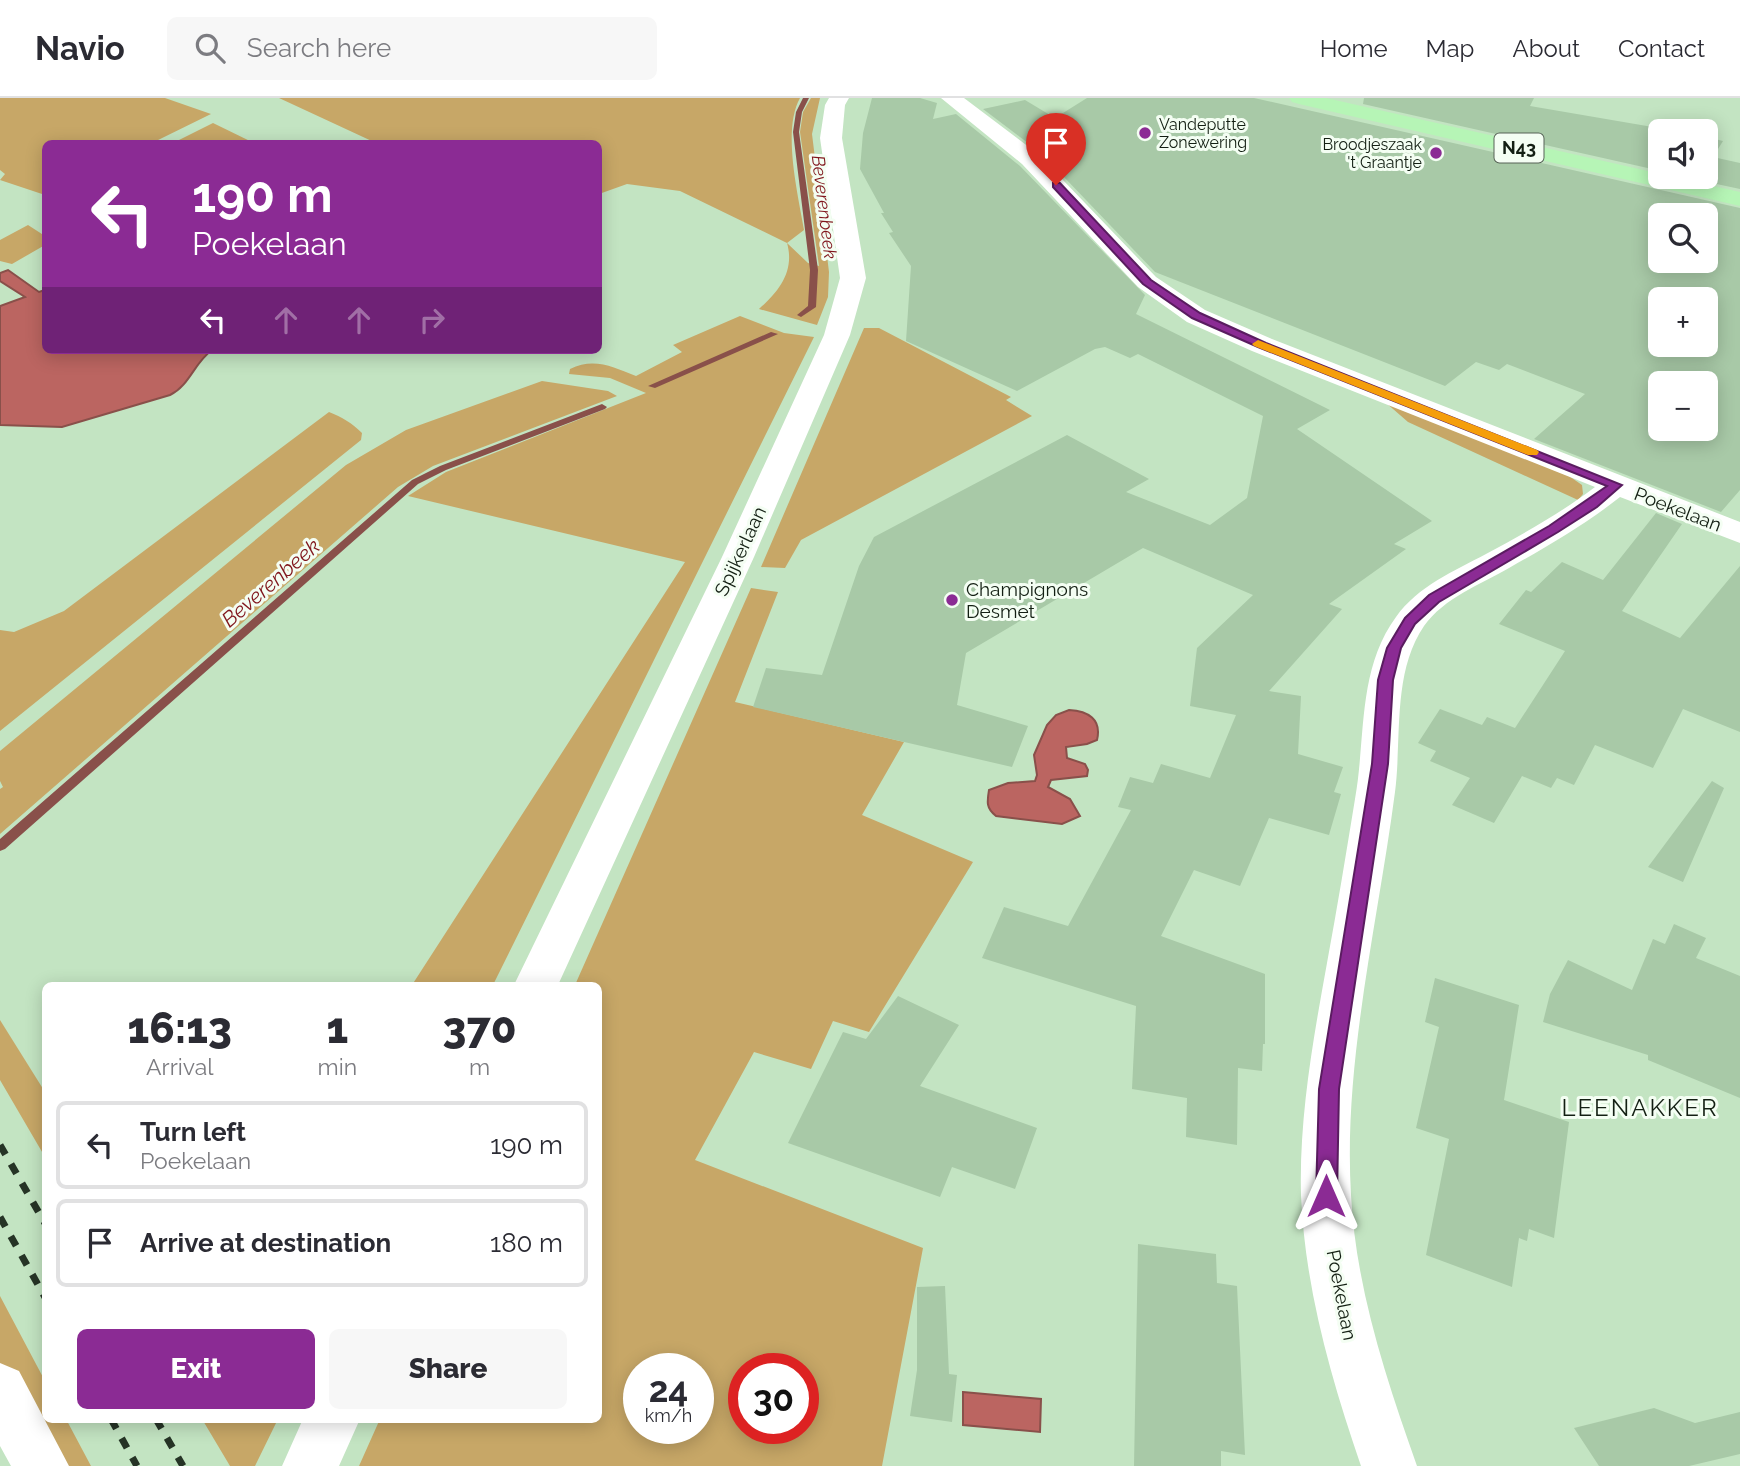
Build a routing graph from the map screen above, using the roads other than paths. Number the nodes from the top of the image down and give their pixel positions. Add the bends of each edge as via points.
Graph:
1 (839, 98) edge
2 (951, 98) edge
3 (1299, 98) edge
4 (1740, 199) edge
5 (1616, 485) junction
6 (1740, 533) edge
7 (537, 982) edge
8 (0, 1390) edge
9 (330, 1423) edge
10 (41, 1466) edge
11 (310, 1466) edge
12 (1389, 1466) edge

1 - 7 street, Spijkerlaan via 831,138 853,278 837,335
2 - 5 street, Poekelaan via 1030,159 1147,282 1196,316
3 - 4 main road, N43
5 - 6 street, Poekelaan
5 - 12 street, Poekelaan via 1592,505 1434,598 1410,621 1394,648 1385,680 1380,764 1329,1089 1326,1196 1345,1326
8 - 10 street
9 - 11 street

